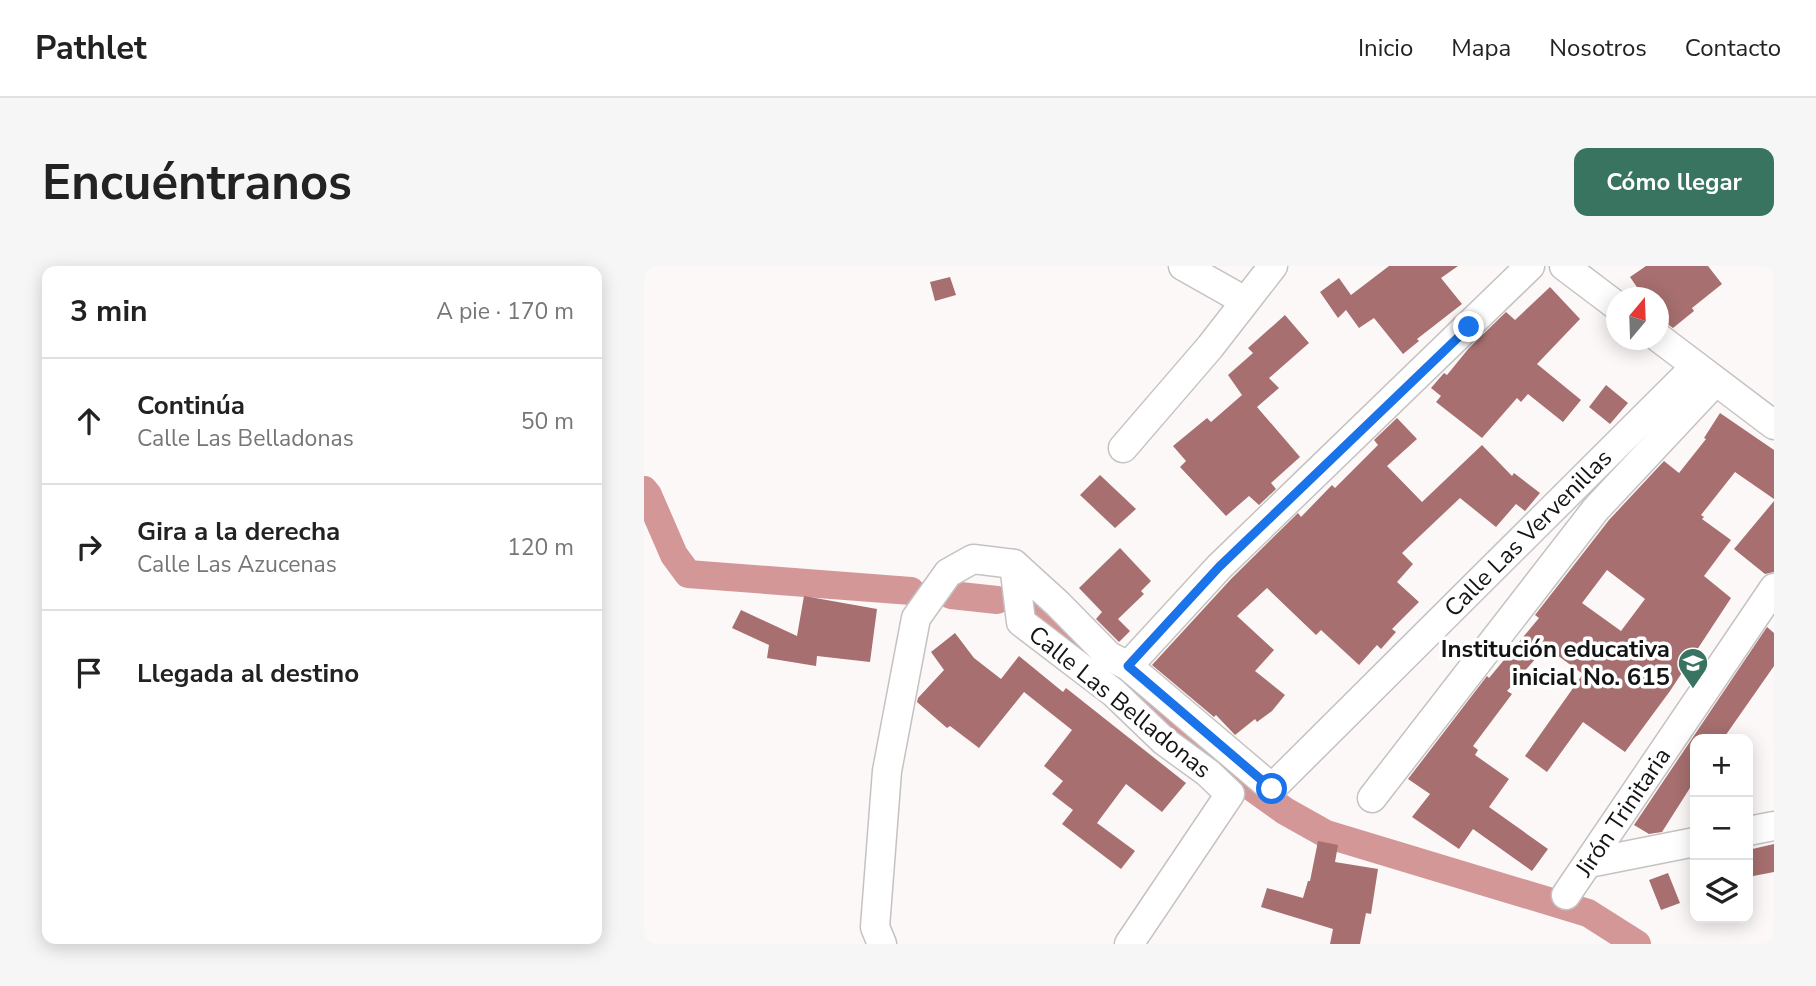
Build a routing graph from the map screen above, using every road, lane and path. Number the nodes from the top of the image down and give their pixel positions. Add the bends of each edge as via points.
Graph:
1 (1183, 266) edge
2 (1273, 266) edge
3 (1530, 266) edge
4 (1564, 266) edge
5 (1606, 298) edge
6 (1245, 301) junction
7 (1669, 346) edge
8 (1705, 374) junction
9 (1774, 425) edge
10 (1123, 448) dead end
11 (1014, 564) junction
12 (1774, 588) edge
13 (1128, 666) junction
14 (1272, 789) joint
15 (1372, 798) dead end
16 (1774, 826) edge
17 (1753, 830) edge
18 (1690, 843) edge
19 (1589, 863) junction
20 (1566, 895) dead end
21 (882, 944) edge
22 (1129, 944) edge

1 - 6 street
2 - 6 street
3 - 13 street via 1219,567
4 - 5 street
6 - 10 street
7 - 8 street
8 - 9 street
8 - 14 street, Calle Las Vervenillas
8 - 15 street, Calle Las Vervenillas
11 - 13 street, Calle Las Belladonas via 1109,656
11 - 21 street via 973,559 948,573 916,618 887,771 876,927
11 - 22 street, Calle Las Belladonas via 1021,622 1114,693 1230,794
12 - 19 street, Jirón Trinitaria
13 - 14 street, Calle Las Belladonas
16 - 17 street
18 - 19 street
19 - 20 street, Jirón Trinitaria

